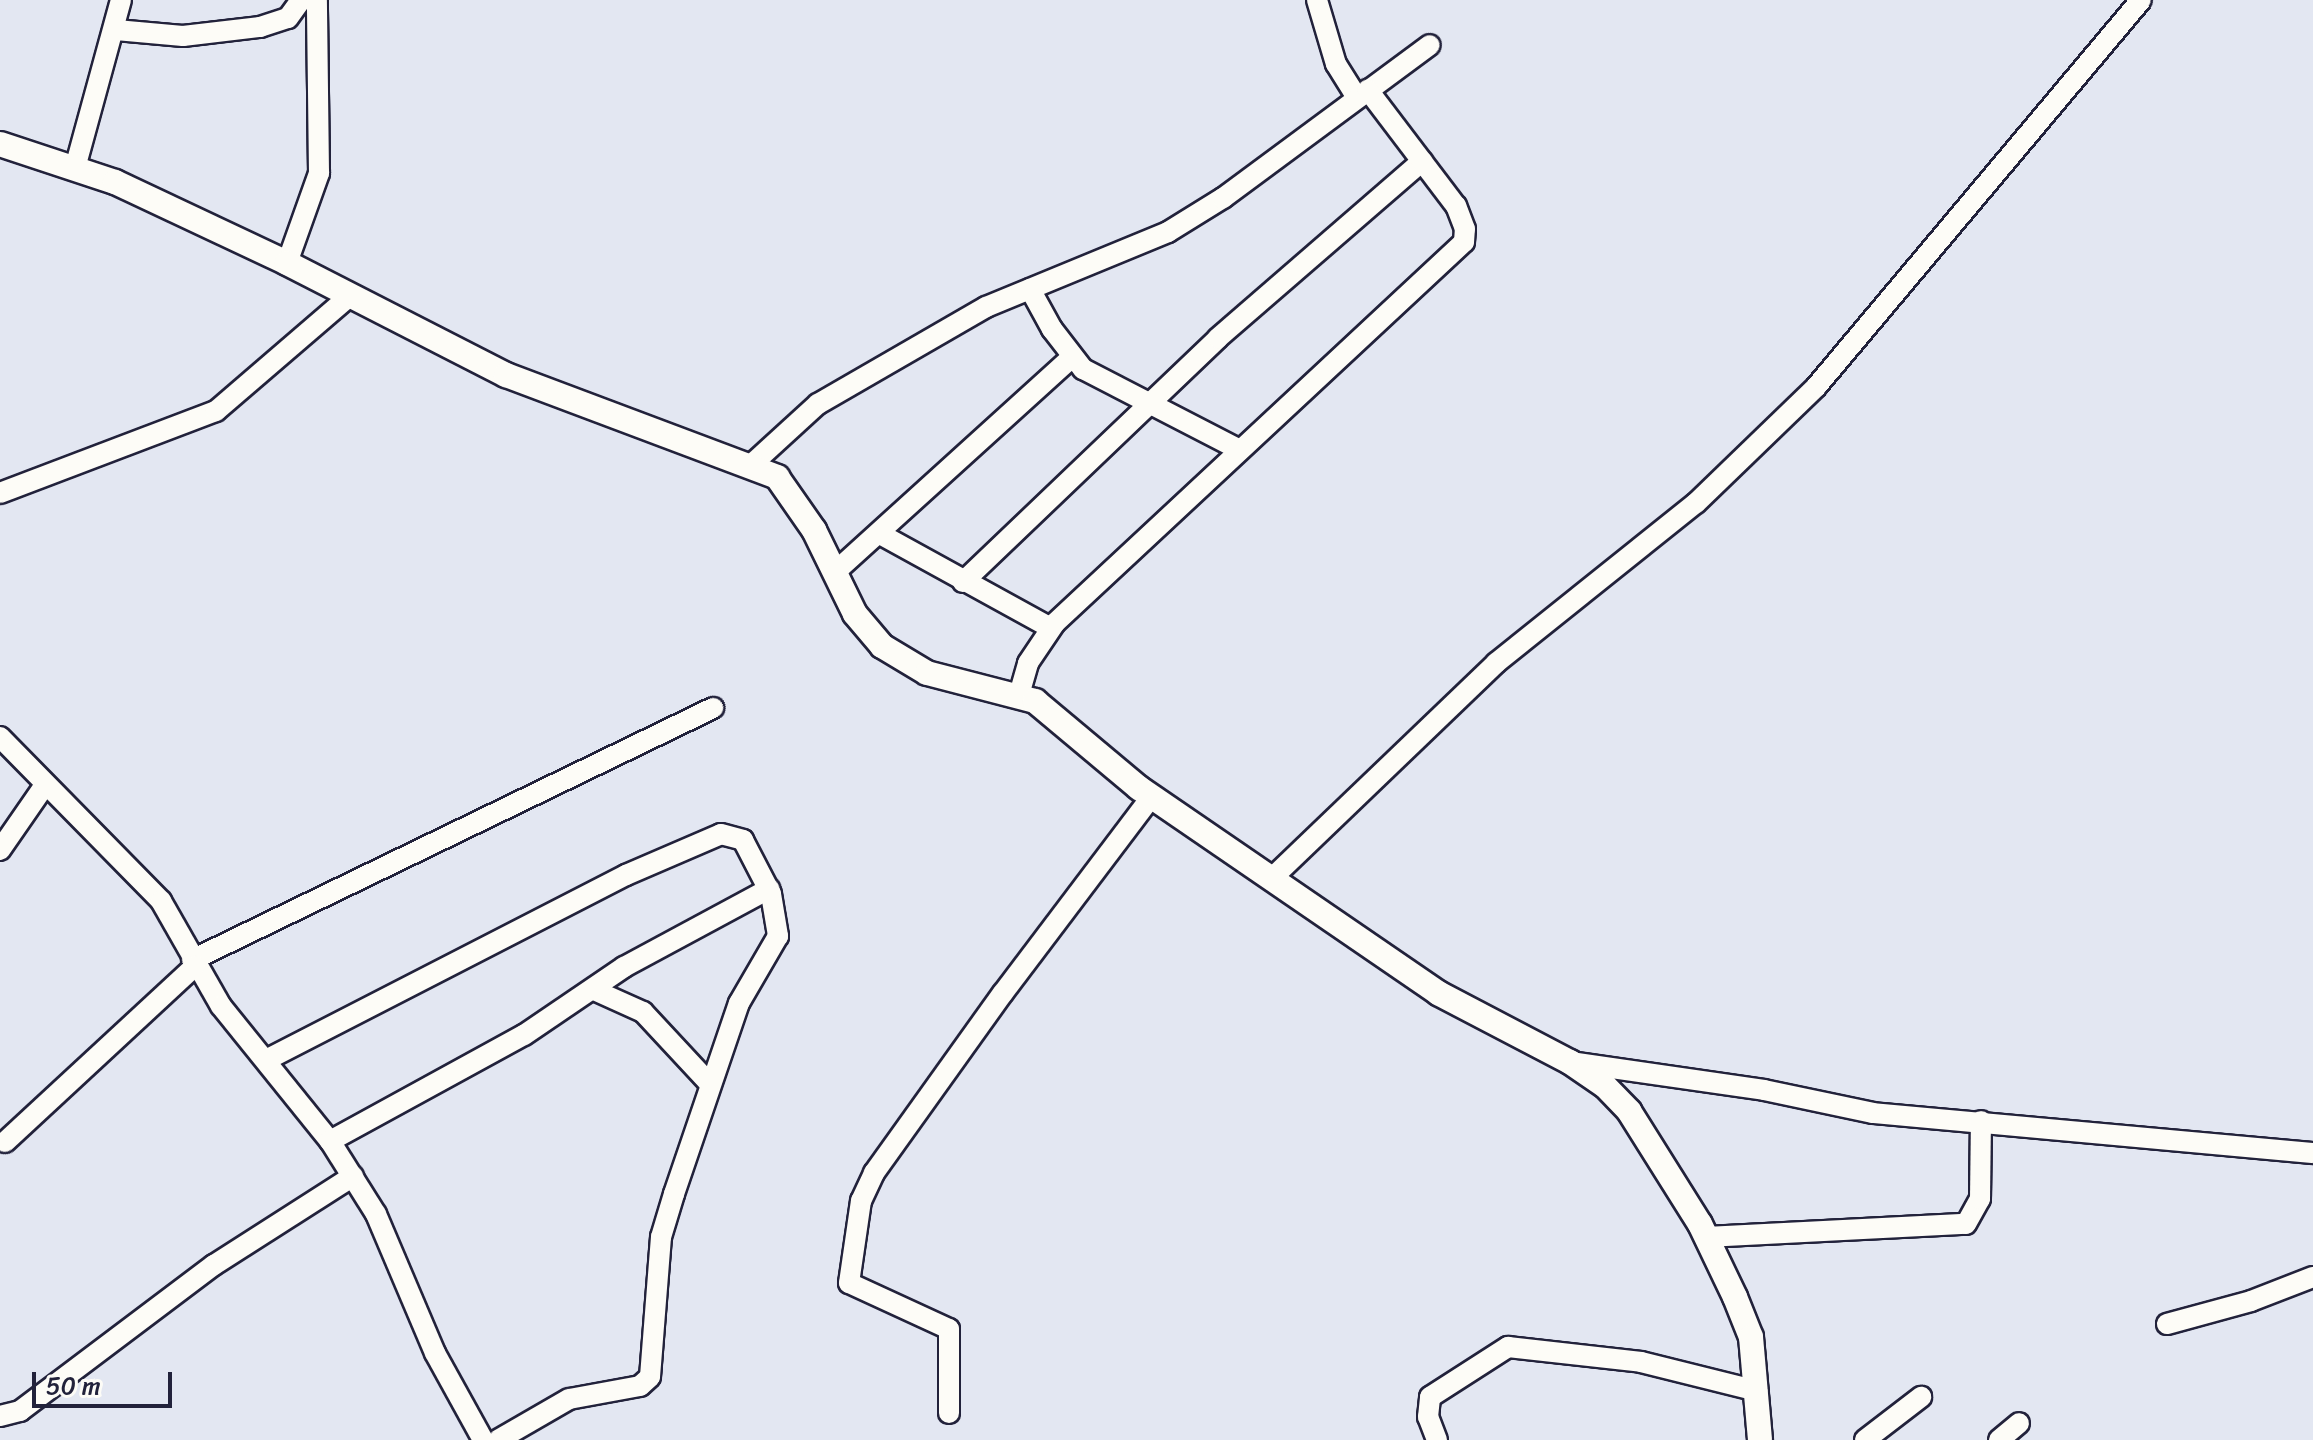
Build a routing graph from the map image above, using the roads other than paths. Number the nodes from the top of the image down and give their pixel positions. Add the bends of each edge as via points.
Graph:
1 (121, 0) edge
2 (301, 0) edge
3 (317, 0) edge
4 (1317, 0) edge
5 (2141, 0) edge
6 (116, 30) junction
7 (1430, 45) dead end
8 (1362, 94) junction
9 (0, 144) edge
10 (1422, 161) junction
11 (75, 168) junction
12 (287, 263) junction
13 (1030, 289) junction
14 (351, 295) junction
15 (1071, 358) junction
16 (1153, 405) junction
17 (1238, 449) junction
18 (750, 466) junction
19 (0, 493) edge
20 (880, 534) junction
21 (835, 572) junction
22 (963, 582) junction
23 (1051, 628) junction
24 (1019, 695) junction
25 (713, 708) dead end
26 (0, 737) edge
27 (45, 785) junction
28 (1152, 796) junction
29 (0, 850) edge
30 (1271, 879) junction
31 (769, 889) junction
32 (194, 963) junction
33 (594, 990) junction
34 (266, 1060) junction
35 (1570, 1062) junction
36 (709, 1083) junction
37 (1981, 1121) junction
38 (330, 1141) junction
39 (5, 1142) dead end
40 (2309, 1149) edge
41 (353, 1176) junction
42 (1706, 1237) junction
43 (2313, 1277) edge
44 (2167, 1324) dead end
45 (1757, 1391) junction
46 (1921, 1397) dead end
47 (949, 1413) dead end
48 (0, 1416) edge
49 (2019, 1423) dead end
50 (483, 1440) edge
51 (498, 1440) edge
52 (1437, 1440) edge
53 (1760, 1440) edge
54 (1865, 1440) edge
55 (1999, 1440) edge

1 - 6 street
2 - 6 street via 277,25 183,36
3 - 12 street via 319,173
4 - 8 street via 1336,64
5 - 30 street via 1816,387 1696,503 1496,663
6 - 11 street
7 - 8 street
8 - 10 street
8 - 13 street via 1168,232
9 - 11 street
10 - 16 street via 1218,338
10 - 17 street via 1462,218 1464,242
11 - 12 street
12 - 14 street
13 - 15 street
13 - 18 street via 986,307 818,404
14 - 18 street via 506,375
14 - 19 street via 216,411
15 - 16 street
15 - 20 street
16 - 17 street
16 - 22 street
17 - 23 street
18 - 21 street via 777,477 787,489
20 - 21 street
20 - 22 street
21 - 24 street via 864,628 902,661 927,673
22 - 23 street
23 - 24 street via 1028,663
24 - 28 street via 1070,727
25 - 32 street
26 - 27 street
27 - 29 street
27 - 32 street via 161,901
28 - 30 street
28 - 47 street via 984,1018 874,1173 861,1201 849,1283 949,1329
30 - 35 street via 1438,993
31 - 33 street via 624,967
31 - 34 street via 743,840 721,834 538,917 488,948
31 - 36 street via 778,936 739,1003
32 - 34 street
32 - 39 street
33 - 36 street via 643,1012
33 - 38 street via 524,1035
34 - 38 street
35 - 37 street via 1764,1090 1873,1113
35 - 42 street via 1629,1111
36 - 51 street via 661,1237 650,1377 640,1386 569,1399
37 - 40 street
37 - 42 street via 1980,1199 1966,1224
38 - 41 street
41 - 48 street via 214,1265 20,1411
41 - 50 street via 394,1252 435,1353
42 - 45 street via 1751,1337
43 - 44 street
45 - 52 street via 1641,1362 1508,1347 1430,1397 1428,1417
45 - 53 street
46 - 54 street
49 - 55 street

